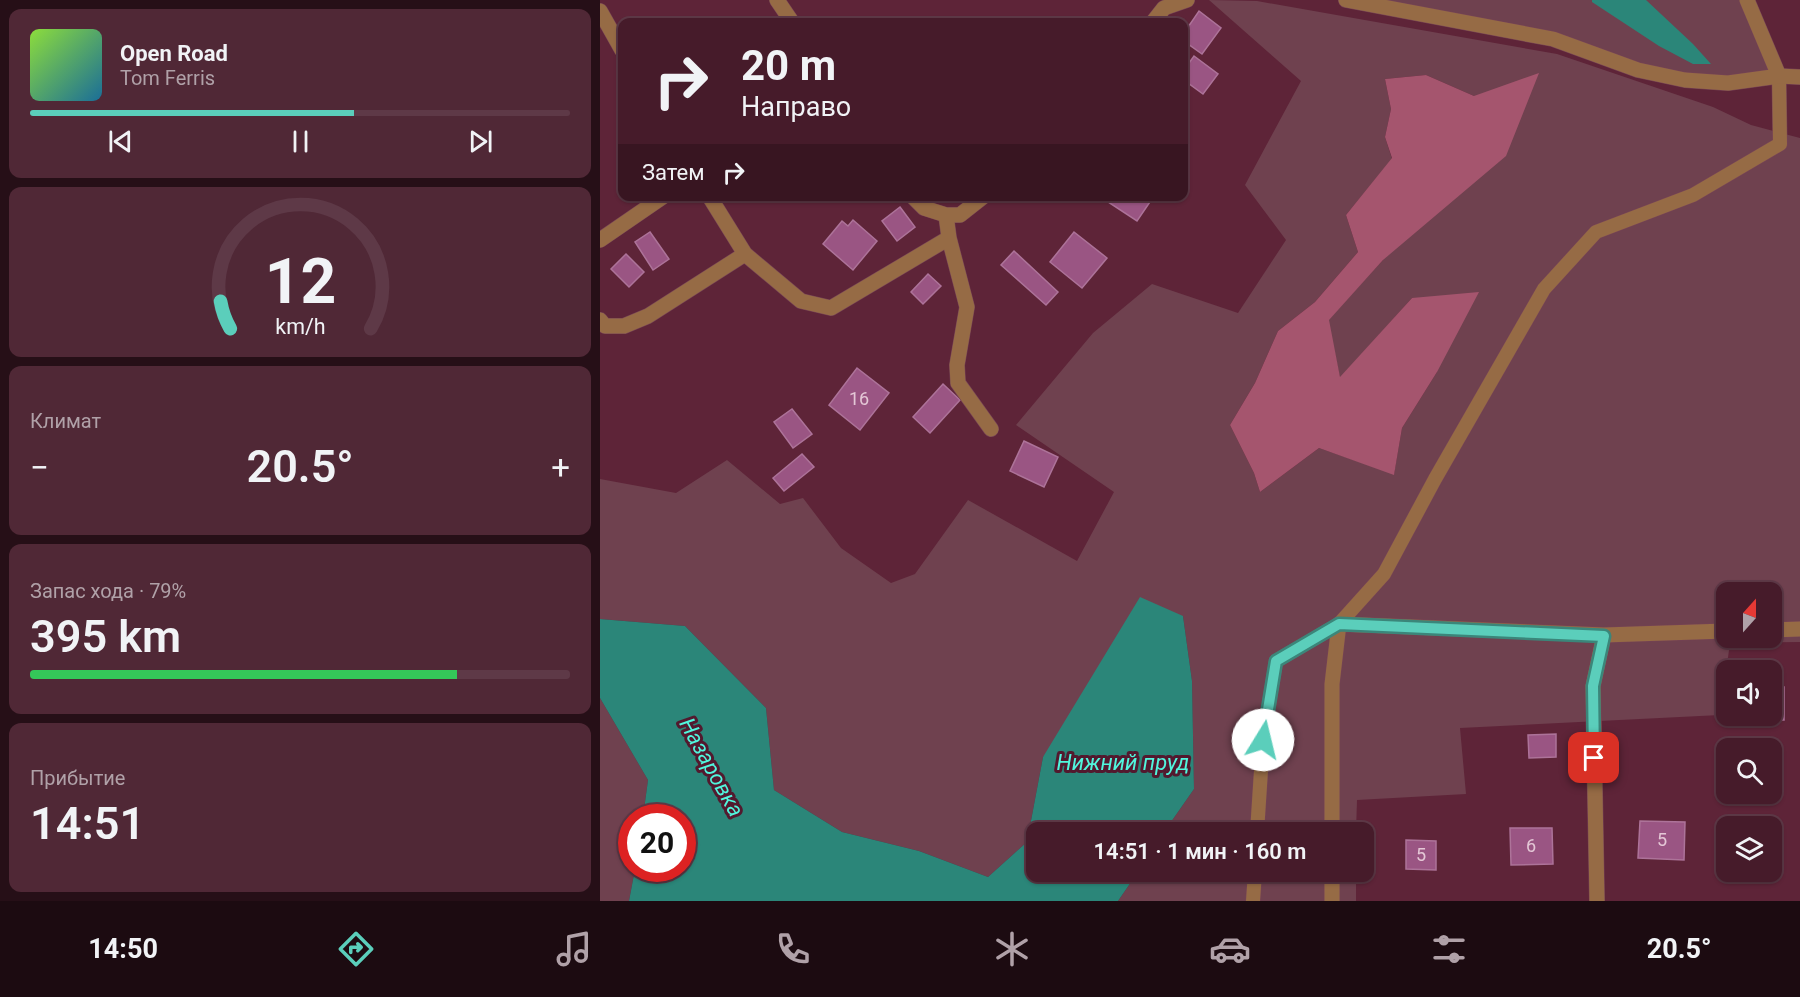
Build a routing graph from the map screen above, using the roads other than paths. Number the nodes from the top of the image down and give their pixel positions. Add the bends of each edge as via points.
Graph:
1 (777, 0) edge
2 (1187, 0) edge
3 (1346, 0) edge
4 (1747, 0) edge
5 (1161, 4) edge
6 (600, 11) edge
7 (789, 18) edge
8 (1155, 18) edge
9 (618, 43) edge
10 (1779, 76) junction
11 (1800, 77) edge
12 (657, 201) edge
13 (712, 201) edge
14 (917, 201) edge
15 (978, 201) edge
16 (945, 215) junction
17 (949, 238) junction
18 (600, 240) edge
19 (745, 254) junction
20 (600, 320) edge
21 (991, 429) dead end
22 (1339, 624) junction
23 (1800, 629) edge
24 (1782, 630) edge
25 (1716, 632) edge
26 (1604, 636) junction
27 (1258, 822) edge
28 (1332, 822) edge
29 (1254, 882) edge
30 (1332, 882) edge
31 (1253, 901) edge
32 (1332, 901) edge
33 (1597, 901) edge

1 - 7 street
2 - 5 street
3 - 10 street via 1553,39 1638,70 1685,80 1728,83
4 - 10 street
5 - 8 street
6 - 9 street
10 - 11 street
10 - 22 lane via 1780,144 1693,195 1596,232 1544,289 1384,574
12 - 18 street
13 - 19 street
14 - 16 street via 924,208
15 - 16 street via 960,215
16 - 17 street
17 - 19 street via 831,308 801,301
17 - 21 street via 967,307 957,365 958,383
19 - 20 street via 648,316 624,326 605,326
22 - 26 street
22 - 27 lane via 1276,661 1263,740
22 - 28 street via 1332,684
23 - 24 street
25 - 26 street
26 - 33 street via 1593,686
29 - 31 lane
30 - 32 street

